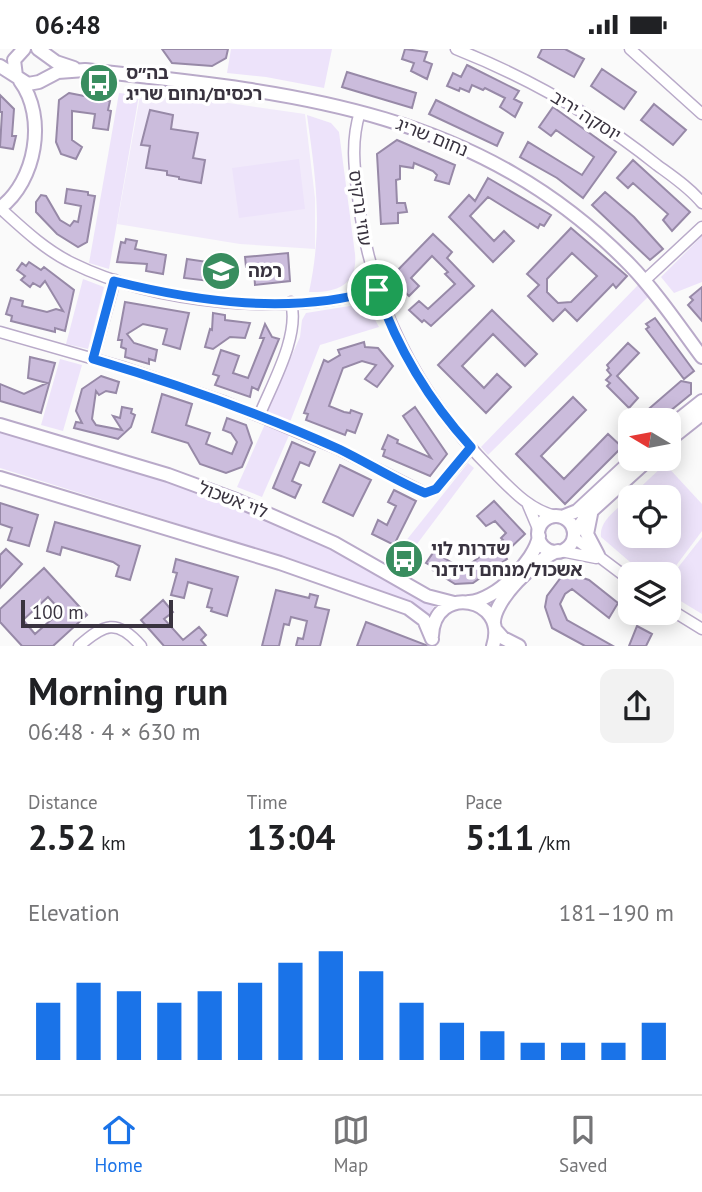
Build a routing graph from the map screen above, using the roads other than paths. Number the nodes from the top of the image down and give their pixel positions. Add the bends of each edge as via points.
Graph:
1 (456, 49) edge
2 (630, 49) edge
3 (21, 51) edge
4 (41, 51) edge
5 (0, 59) edge
6 (0, 66) edge
7 (85, 70) junction
8 (18, 78) junction
9 (44, 78) junction
10 (360, 112) junction
11 (702, 114) edge
12 (33, 117) junction
13 (702, 203) edge
14 (0, 208) edge
15 (702, 227) edge
16 (114, 281) junction
17 (644, 281) junction
18 (377, 290) junction
19 (291, 302) junction
20 (0, 332) edge
21 (702, 357) edge
22 (93, 359) junction
23 (702, 401) edge
24 (702, 414) edge
25 (258, 415) junction
26 (681, 418) edge
27 (0, 425) edge
28 (681, 431) edge
29 (471, 447) junction
30 (620, 471) edge
31 (635, 471) edge
32 (0, 478) edge
33 (528, 504) junction
34 (597, 505) junction
35 (559, 516) junction
36 (539, 533) junction
37 (574, 535) junction
38 (560, 551) junction
39 (598, 555) junction
40 (609, 564) junction
41 (618, 571) edge
42 (469, 602) junction
43 (454, 603) junction
44 (681, 616) edge
45 (495, 627) junction
46 (702, 629) edge
47 (433, 642) edge
48 (79, 646) edge
49 (141, 646) edge
50 (493, 646) edge
51 (519, 646) edge

1 - 13 street, יוסקה יריב via 519,76 583,112
2 - 11 street
3 - 5 street
3 - 8 street via 12,66
4 - 7 street, נחום שריג
4 - 9 street via 49,66
6 - 8 street
7 - 9 street, נחום שריג via 61,71
7 - 10 street, נחום שריג via 256,89
8 - 9 street, נחום שריג via 33,84
8 - 12 street via 28,94
9 - 12 street
10 - 17 street, נחום שריג via 451,143 514,175 574,215
10 - 18 street, עוזי נרקיס via 354,165
12 - 14 street via 28,173 16,194
14 - 16 street via 32,238
15 - 17 street
16 - 19 street via 209,299
16 - 22 street
17 - 21 street, נחום שריג
18 - 19 street
18 - 29 street, עוזי נרקיס via 407,359
19 - 25 street via 291,337
20 - 22 street
22 - 25 street
23 - 26 street
24 - 28 street
25 - 29 street via 425,493 436,489
27 - 43 street, לוי אשכול via 156,471 244,503 334,543 427,596
29 - 33 street, עוזי נרקיס
30 - 35 street via 577,511
31 - 34 street
32 - 47 street via 280,563 408,608 424,620
33 - 35 street, עוזי נרקיס
33 - 36 street, עוזי נרקיס
34 - 37 street
34 - 39 street via 587,530
35 - 36 street via 546,519
35 - 37 street via 570,523
36 - 38 street via 545,548
36 - 42 street via 532,555 503,585 482,600
37 - 38 street
37 - 39 street
38 - 40 street
38 - 45 street via 540,560 507,594 496,610
39 - 40 street
40 - 41 street
42 - 43 street
42 - 45 street via 483,608
43 - 47 street via 435,618
44 - 46 street
45 - 50 street
45 - 51 street
48 - 49 street via 98,631 112,627 124,630

